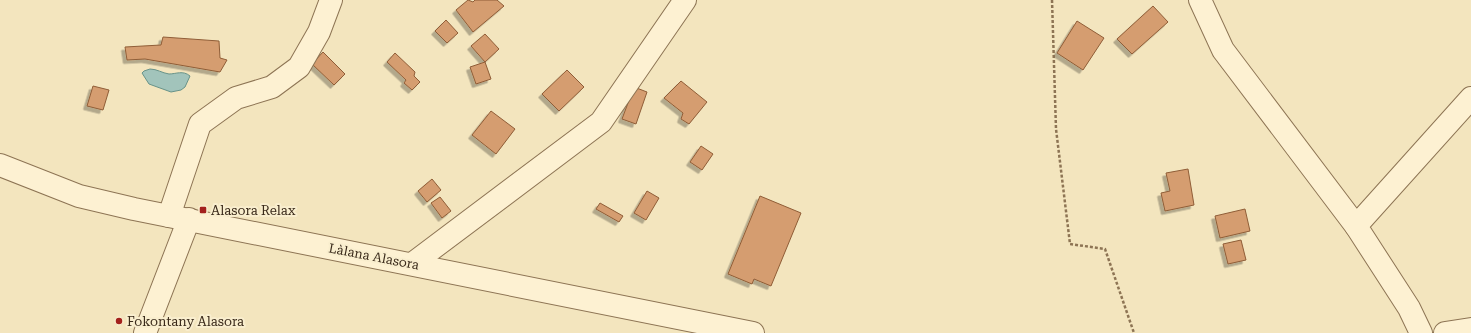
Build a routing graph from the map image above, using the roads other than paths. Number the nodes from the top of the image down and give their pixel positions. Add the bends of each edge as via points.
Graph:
1 (331, 0) edge
2 (685, 0) edge
3 (1200, 0) edge
4 (1471, 98) edge
5 (0, 165) edge
6 (179, 217) junction
7 (1356, 226) junction
8 (412, 264) junction
9 (1471, 329) edge
10 (145, 333) edge
11 (753, 333) edge
12 (1421, 333) edge
13 (1445, 333) edge

1 - 6 street via 319,32 299,67 272,86 236,98 200,124
2 - 8 street via 601,122
3 - 7 street via 1223,50
4 - 7 street
5 - 6 street, Làlana Alasora via 79,196
6 - 8 street, Làlana Alasora
6 - 10 street
7 - 12 street via 1409,308
8 - 11 street, Làlana Alasora
9 - 13 street

